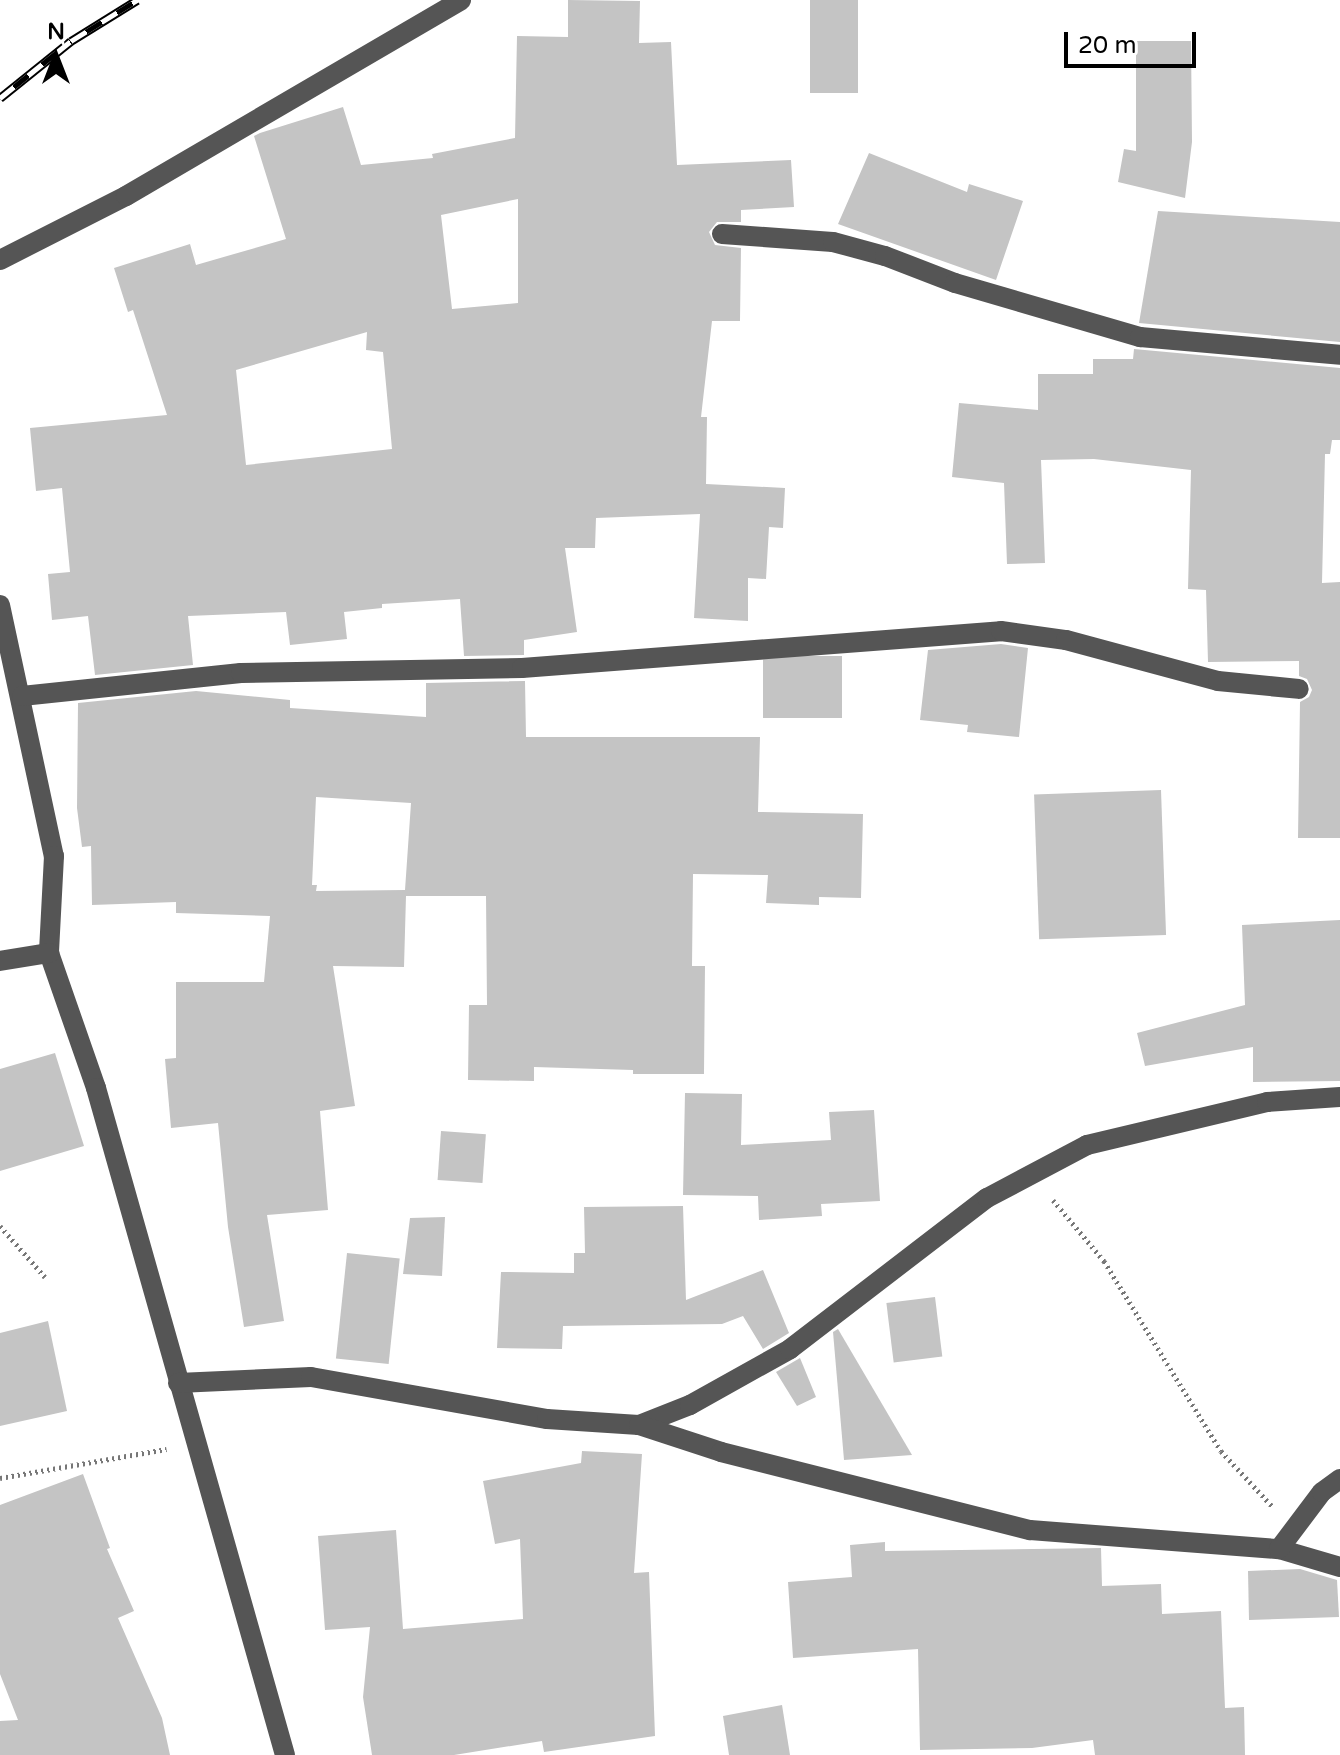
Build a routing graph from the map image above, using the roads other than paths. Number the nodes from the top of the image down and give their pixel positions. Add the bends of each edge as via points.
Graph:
1 (461, 0) edge
2 (722, 234) dead end
3 (0, 260) edge
4 (1340, 355) edge
5 (0, 605) edge
6 (1299, 689) dead end
7 (22, 696) junction
8 (49, 953) junction
9 (0, 961) edge
10 (1340, 1097) edge
11 (178, 1383) junction
12 (639, 1425) junction
13 (1340, 1479) edge
14 (1279, 1549) junction
15 (1340, 1567) edge
16 (285, 1755) edge

1 - 3 street via 126,196
2 - 4 street via 833,242 1140,337
5 - 7 street
6 - 7 street via 1218,681 1066,640 1001,631 522,668 241,673
7 - 8 street via 54,856
8 - 9 street
8 - 11 street via 96,1088
10 - 12 street via 1267,1102 1087,1145 987,1198 790,1349 690,1405
11 - 12 street via 311,1377 547,1419
11 - 16 street
12 - 14 street via 749,1460 1030,1530
13 - 14 street via 1322,1492
14 - 15 street

